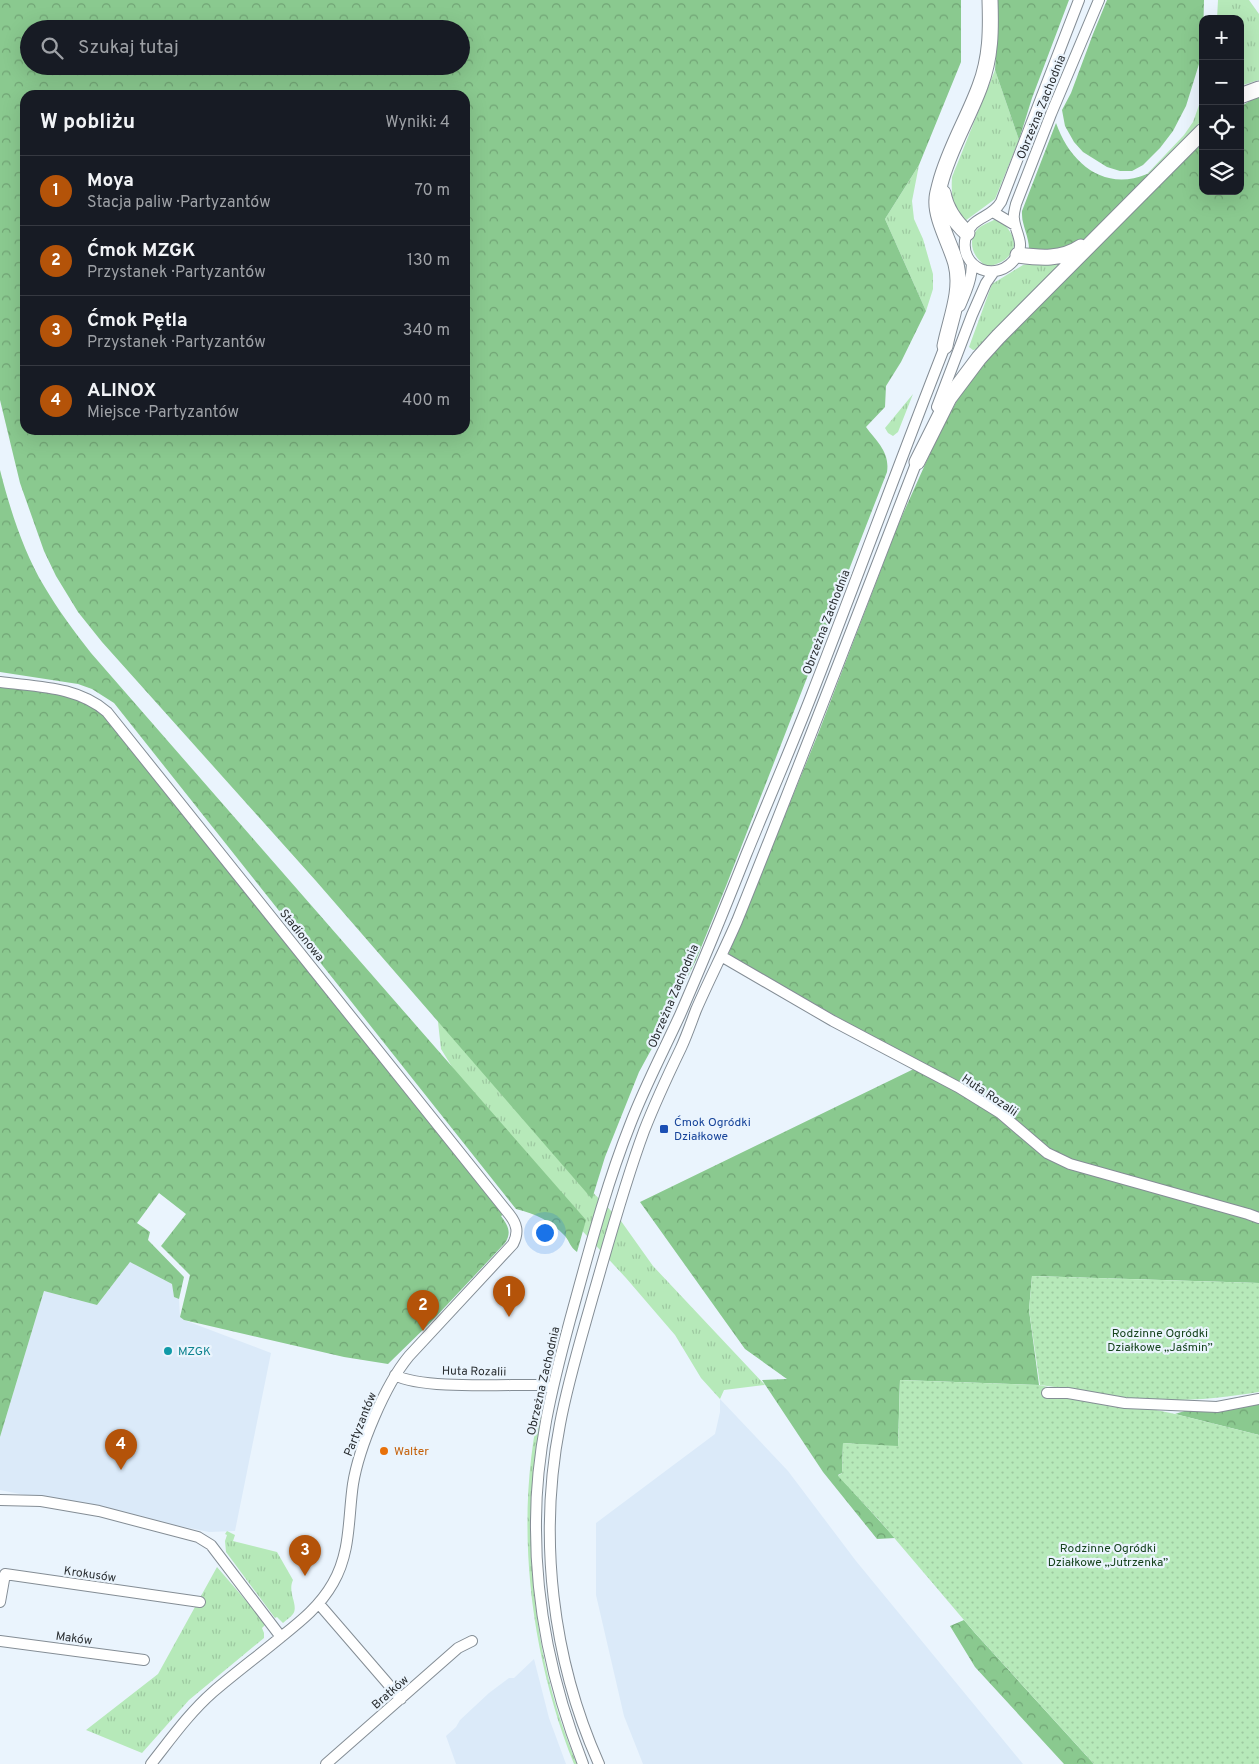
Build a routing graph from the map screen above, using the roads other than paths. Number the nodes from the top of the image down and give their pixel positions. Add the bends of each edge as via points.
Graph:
1 (990, 0) edge
2 (1079, 0) edge
3 (1098, 0) edge
4 (1259, 89) edge
5 (1244, 95) edge
6 (1199, 135) edge
7 (941, 181) junction
8 (993, 212) junction
9 (1015, 225) junction
10 (1106, 229) junction
11 (967, 233) junction
12 (1018, 255) junction
13 (972, 263) junction
14 (993, 273) junction
15 (945, 346) junction
16 (916, 462) junction
17 (0, 682) edge
18 (721, 956) junction
19 (1259, 1218) edge
20 (494, 1265) joint
21 (395, 1375) junction
22 (552, 1389) junction
23 (1047, 1393) dead end
24 (1259, 1399) edge
25 (0, 1500) edge
26 (0, 1602) edge
27 (200, 1602) dead end
28 (319, 1604) junction
29 (282, 1637) junction
30 (0, 1641) edge
31 (472, 1641) dead end
32 (144, 1660) dead end
33 (401, 1699) junction
34 (150, 1764) edge
35 (326, 1764) edge
36 (583, 1764) edge
37 (598, 1764) edge

1 - 7 highway via 990,54
2 - 8 street, Obrzeżna Zachodnia via 1001,202
3 - 9 street, Obrzeżna Zachodnia via 1016,204
4 - 5 highway
6 - 10 highway
7 - 11 highway via 948,209
7 - 15 highway via 937,199 939,213 958,277
8 - 9 street
8 - 11 street via 971,225
9 - 12 street via 1021,243
10 - 12 highway via 1066,255 1039,258
10 - 16 highway via 979,358 949,398
11 - 13 street via 966,249
12 - 14 street
13 - 14 street
13 - 15 street, Obrzeżna Zachodnia via 970,282
14 - 16 street via 987,279 976,306
15 - 22 street, Obrzeżna Zachodnia via 808,703 717,927 630,1125 588,1253
16 - 18 street via 825,700
17 - 20 street, Stadionowa via 77,693 107,712 513,1218 516,1238
18 - 19 street, Huta Rozalii via 833,1021 958,1087 1000,1113 1047,1153 1070,1164
18 - 37 street via 629,1174 560,1424 550,1519 553,1590 560,1638 576,1700
20 - 21 street, Partyzantów
21 - 22 street, Huta Rozalii via 424,1382 542,1385
21 - 28 street, Partyzantów via 358,1461 344,1558 334,1582
22 - 36 street, Obrzeżna Zachodnia via 537,1485 538,1582 552,1672
23 - 24 street via 1068,1393 1125,1403 1217,1407
25 - 29 street via 70,1505 198,1537 212,1545
26 - 27 street, Krokusów via 5,1574
28 - 29 street, Partyzantów
28 - 33 street
29 - 34 street, Partyzantów via 205,1700
30 - 32 street, Maków
31 - 33 street, Bratków via 458,1648
33 - 35 street, Bratków

